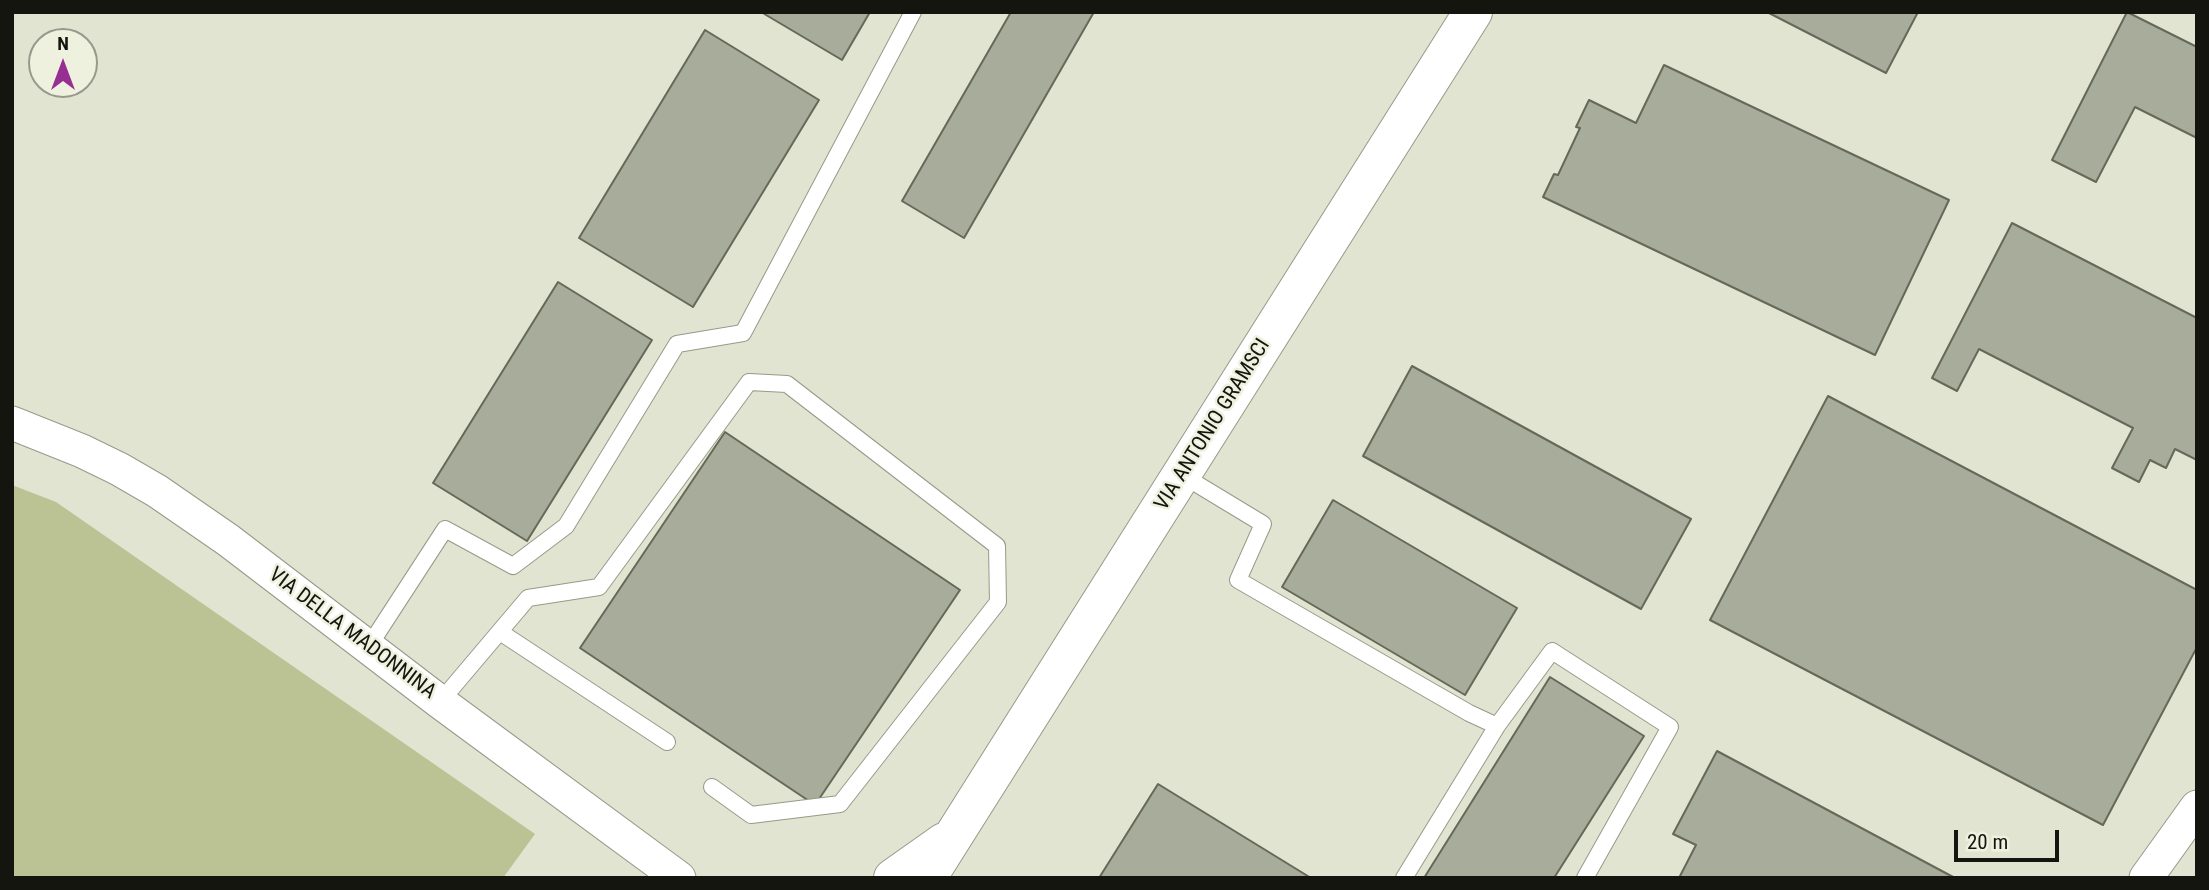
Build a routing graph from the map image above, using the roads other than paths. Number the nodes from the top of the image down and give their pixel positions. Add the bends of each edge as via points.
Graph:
1 (913, 12) edge
2 (1473, 12) edge
3 (12, 423) edge
4 (1182, 475) junction
5 (500, 632) junction
6 (369, 646) junction
7 (440, 702) junction
8 (1497, 726) junction
9 (667, 742) dead end
10 (712, 787) dead end
11 (2197, 807) edge
12 (951, 837) junction
13 (676, 877) edge
14 (893, 878) edge
15 (927, 878) edge
16 (1404, 878) edge
17 (1585, 878) edge
18 (2146, 878) edge

1 - 6 lane via 743,333 677,344 566,526 513,566 444,528
2 - 4 street, VIA ANTONIO GRAMSCI
3 - 6 street, VIA DELLA MADONNINA via 95,457 157,491
4 - 8 lane via 1263,524 1238,580
4 - 12 street, VIA ANTONIO GRAMSCI
5 - 7 lane
5 - 9 lane
5 - 10 lane via 528,598 599,587 749,382 787,384 997,546 999,602 840,804 751,815
6 - 7 street, VIA DELLA MADONNINA
7 - 13 street, VIA DELLA MADONNINA
8 - 16 lane
8 - 17 lane via 1552,651 1670,727
11 - 18 street
12 - 14 street, VIA ANTONIO GRAMSCI
12 - 15 street, VIA ANTONIO GRAMSCI

